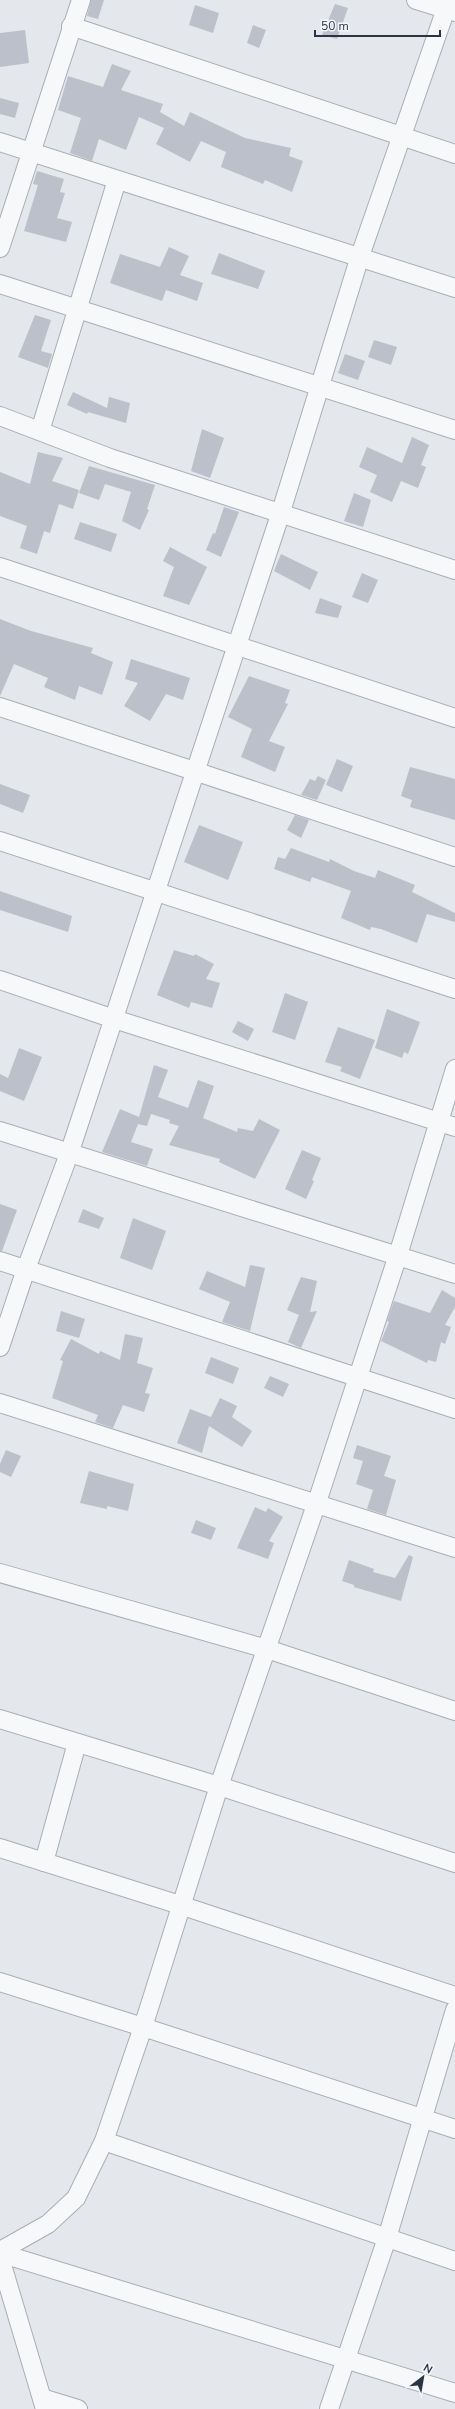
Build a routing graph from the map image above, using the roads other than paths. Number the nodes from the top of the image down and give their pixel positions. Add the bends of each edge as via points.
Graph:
1 (81, 0) edge
2 (416, 0) edge
3 (450, 7) edge
4 (72, 26) junction
5 (402, 137) junction
6 (0, 142) edge
7 (30, 153) junction
8 (455, 154) edge
9 (117, 180) junction
10 (0, 248) edge
11 (360, 256) junction
12 (0, 284) edge
13 (455, 288) edge
14 (79, 309) junction
15 (320, 387) junction
16 (0, 416) edge
17 (455, 430) edge
18 (40, 431) junction
19 (280, 515) junction
20 (0, 567) edge
21 (455, 570) edge
22 (235, 647) junction
23 (0, 707) edge
24 (455, 718) edge
25 (196, 772) junction
26 (0, 840) edge
27 (455, 857) edge
28 (155, 891) junction
29 (0, 980) edge
30 (455, 989) edge
31 (114, 1019) junction
32 (455, 1069) edge
33 (438, 1121) junction
34 (455, 1127) edge
35 (0, 1131) edge
36 (69, 1154) junction
37 (398, 1255) junction
38 (0, 1261) edge
39 (26, 1269) junction
40 (455, 1274) edge
41 (0, 1347) edge
42 (357, 1378) junction
43 (0, 1403) edge
44 (455, 1409) edge
45 (317, 1502) junction
46 (455, 1548) edge
47 (0, 1573) edge
48 (266, 1649) junction
49 (455, 1711) edge
50 (0, 1719) edge
51 (77, 1743) junction
52 (219, 1786) junction
53 (0, 1848) edge
54 (44, 1862) junction
55 (455, 1863) edge
56 (180, 1905) junction
57 (0, 1982) edge
58 (455, 1996) edge
59 (455, 2010) edge
60 (143, 2027) junction
61 (421, 2119) junction
62 (455, 2130) edge
63 (104, 2141) junction
64 (387, 2238) junction
65 (0, 2252) edge
66 (0, 2258) edge
67 (455, 2261) edge
68 (348, 2358) junction
69 (455, 2393) edge
70 (44, 2403) edge
71 (78, 2409) edge
72 (329, 2409) edge

1 - 4 street
2 - 3 street
3 - 5 street
4 - 5 street
4 - 7 street
5 - 8 street
5 - 11 street
6 - 7 street
7 - 9 street
7 - 10 street
9 - 11 street
9 - 14 street
11 - 13 street
11 - 15 street
12 - 14 street
14 - 15 street
14 - 18 street
15 - 17 street
15 - 19 street
16 - 18 street
18 - 19 street via 110,458
19 - 21 street
19 - 22 street
20 - 22 street
22 - 24 street
22 - 25 street
23 - 25 street
25 - 27 street
25 - 28 street
26 - 28 street
28 - 30 street
28 - 31 street
29 - 31 street
31 - 33 street
31 - 36 street
32 - 33 street
33 - 34 street
33 - 37 street
35 - 36 street
36 - 37 street
36 - 39 street
37 - 40 street
37 - 42 street
38 - 39 street
39 - 41 street
39 - 42 street
42 - 44 street
42 - 45 street
43 - 45 street
45 - 46 street
45 - 48 street
47 - 48 street
48 - 49 street
48 - 52 street
50 - 51 street
51 - 52 street
51 - 54 street
52 - 55 street
52 - 56 street
53 - 54 street
54 - 56 street
56 - 58 street
56 - 60 street
57 - 60 street
59 - 61 street
60 - 61 street
60 - 63 street
61 - 62 street
61 - 64 street
63 - 64 street
63 - 65 street via 76,2198 48,2224
64 - 67 street
64 - 68 street
65 - 68 street
66 - 70 street
68 - 69 street
68 - 72 street
70 - 71 street

